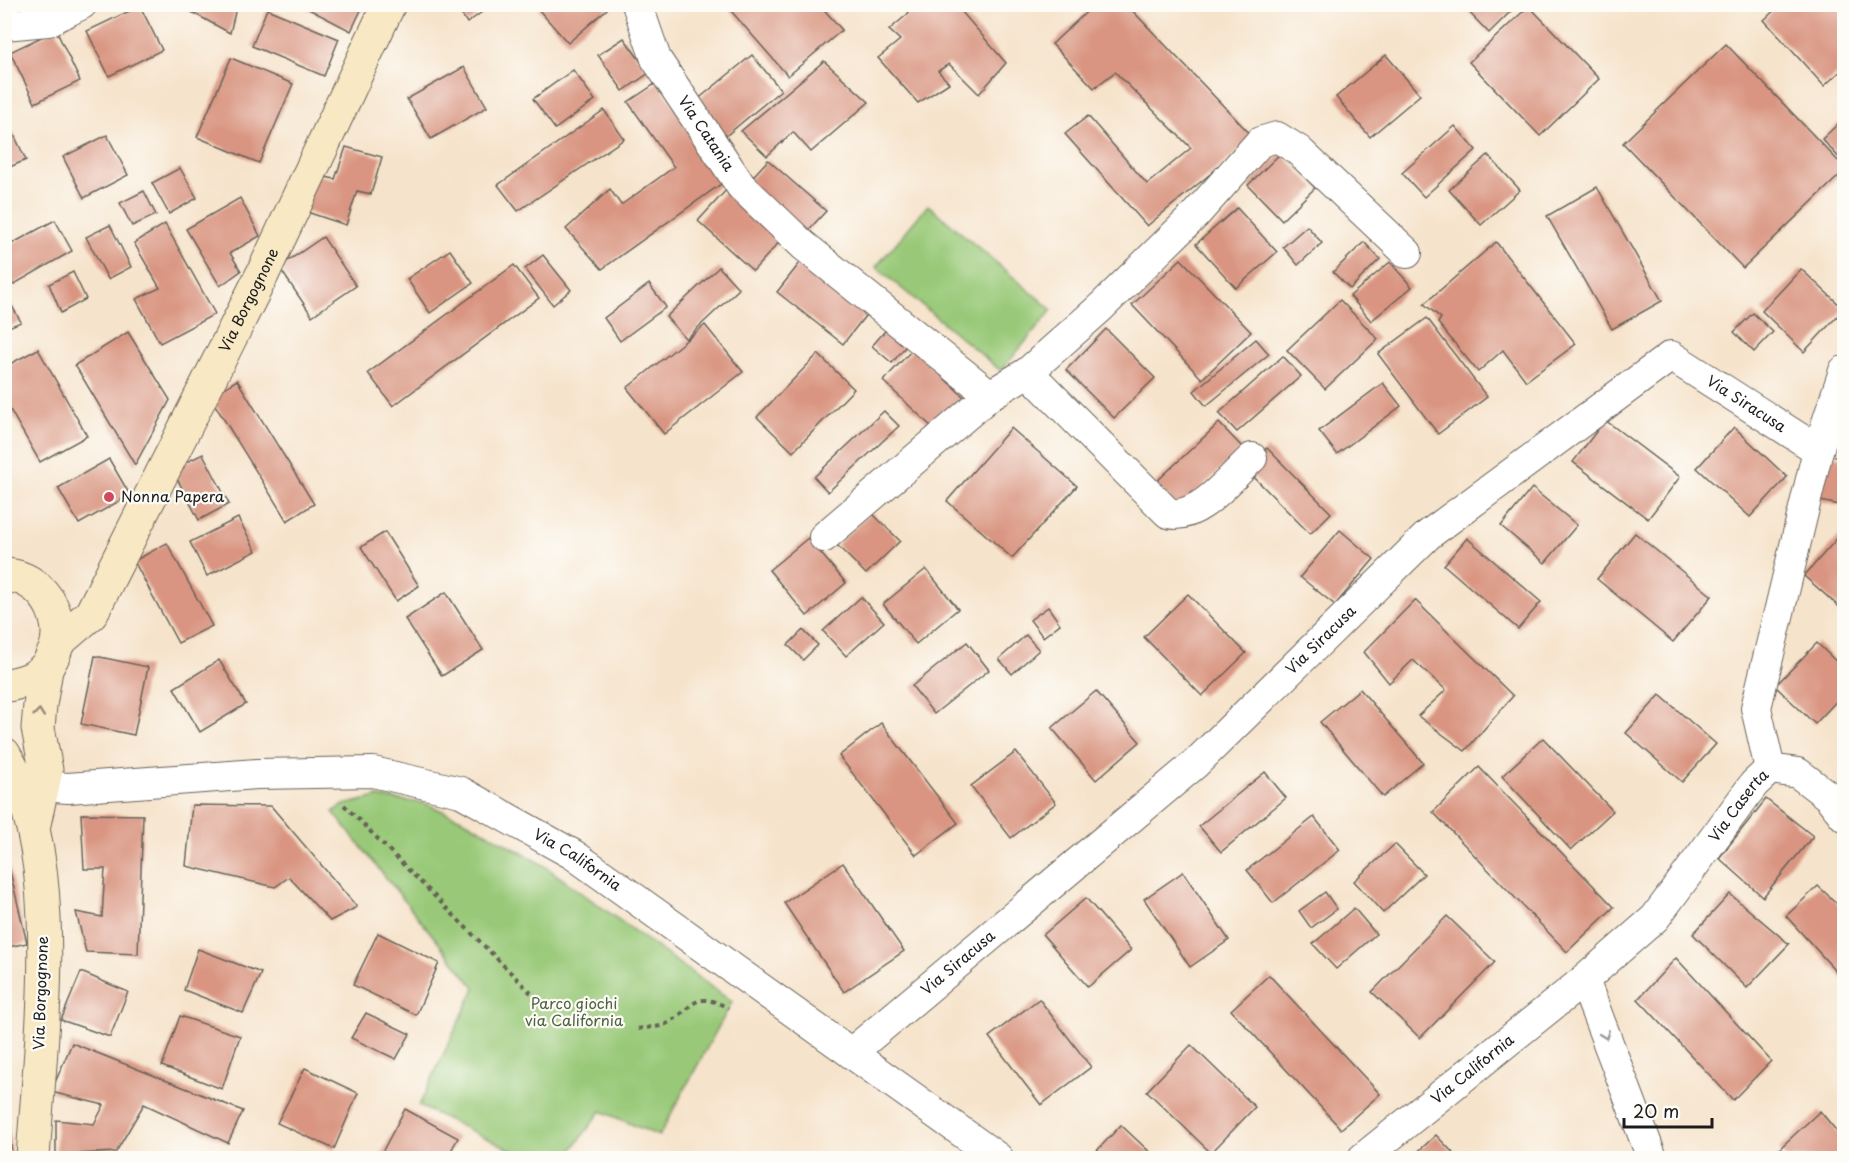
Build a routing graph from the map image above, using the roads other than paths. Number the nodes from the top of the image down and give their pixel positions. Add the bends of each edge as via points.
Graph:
1 (82, 4) edge
2 (389, 4) edge
3 (637, 4) edge
4 (4, 25) edge
5 (1407, 253) dead end
6 (1845, 371) edge
7 (1028, 372) junction
8 (990, 395) junction
9 (1818, 450) junction
10 (1252, 458) dead end
11 (824, 537) dead end
12 (4, 575) edge
13 (41, 590) junction
14 (102, 593) junction
15 (55, 649) junction
16 (4, 686) edge
17 (9, 761) edge
18 (1770, 769) junction
19 (44, 778) junction
20 (1845, 816) edge
21 (33, 828) junction
22 (1584, 980) junction
23 (851, 1053) junction
24 (33, 1158) edge
25 (998, 1158) edge
26 (1363, 1158) edge
27 (1652, 1158) edge

1 - 4 street via 48,21
2 - 14 street, Via Borgognone via 263,273
3 - 8 street, Via Catania via 656,59 741,186 803,245
5 - 7 street via 1298,150 1277,137 1260,142 1171,238
6 - 9 street, Via Caserta
7 - 8 street
7 - 10 street via 1168,513 1179,516 1194,512
8 - 11 street
9 - 18 street, Via Caserta via 1756,708
9 - 23 street, Via Siracusa via 1671,356 1428,536 1195,764
12 - 13 street via 30,581
13 - 14 street via 54,599 65,600
13 - 15 street via 57,617
14 - 15 street, Via Borgognone via 91,614
15 - 16 street via 47,665 32,678
19 -> 15 street, Via Borgognone via 38,728 46,670
17 - 19 street
17 - 21 street, Via Borgognone via 22,788
18 - 20 street via 1798,772
18 - 22 street, Via Caserta via 1754,784 1655,918
19 - 21 street, Via Borgognone
19 - 23 street, Via California via 84,786 257,774 373,772 461,792 574,855
21 - 24 street, Via Borgognone via 44,909
22 - 26 street, Via California
22 -> 27 street
23 - 25 street, Via California

